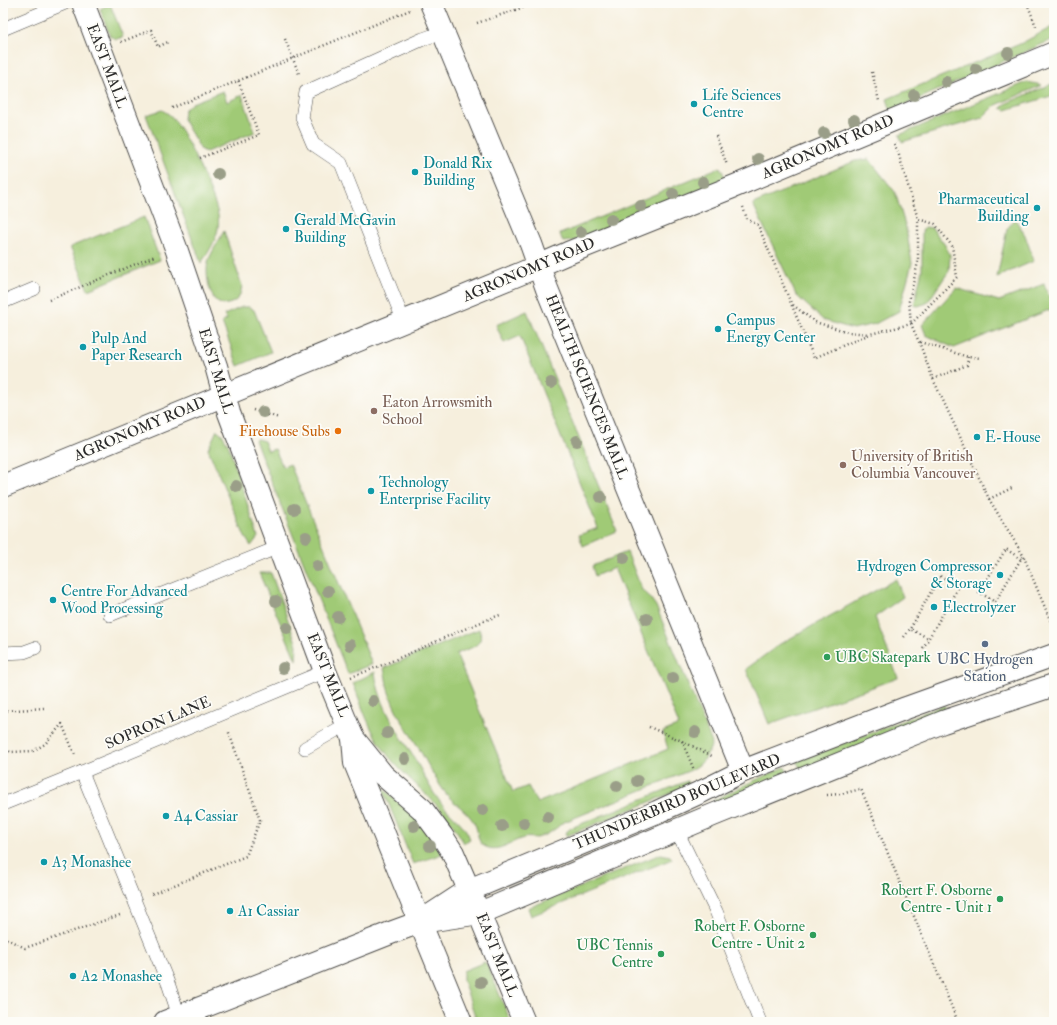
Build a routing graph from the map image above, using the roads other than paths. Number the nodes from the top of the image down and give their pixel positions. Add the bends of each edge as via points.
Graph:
1 (65, 3) edge
2 (83, 3) edge
3 (421, 6) edge
4 (3, 29) edge
5 (443, 32) junction
6 (1054, 53) edge
7 (538, 266) junction
8 (34, 289) dead end
9 (3, 302) edge
10 (404, 322) junction
11 (224, 395) junction
12 (3, 486) edge
13 (279, 547) junction
14 (110, 614) dead end
15 (35, 648) dead end
16 (3, 654) edge
17 (1036, 657) edge
18 (325, 671) junction
19 (1054, 685) edge
20 (350, 731) junction
21 (305, 748) dead end
22 (743, 771) junction
23 (82, 772) junction
24 (3, 804) edge
25 (677, 831) junction
26 (469, 890) junction
27 (480, 913) junction
28 (420, 922) junction
29 (172, 1019) edge
30 (461, 1022) edge
31 (524, 1022) edge
32 (760, 1022) edge

1 - 4 lane
2 - 11 street, EAST MALL via 176,248
3 - 5 street, HEALTH SCIENCES MALL
5 - 7 street, HEALTH SCIENCES MALL
5 - 10 lane via 306,92 302,118 313,144 340,163
6 - 7 street, AGRONOMY ROAD
7 - 10 street, AGRONOMY ROAD
7 - 22 street, HEALTH SCIENCES MALL
8 - 9 lane
10 - 11 street, AGRONOMY ROAD
11 - 12 street, AGRONOMY ROAD
11 - 13 street, EAST MALL
13 - 14 lane
13 - 18 street, EAST MALL
15 - 16 lane
17 - 22 street, THUNDERBIRD BOULEVARD via 912,700
18 - 20 street, EAST MALL
18 - 23 lane, SOPRON LANE
19 - 25 street, THUNDERBIRD BOULEVARD via 943,722
20 - 21 lane
20 - 26 street, EAST MALL via 384,775 422,809 453,853
20 - 28 street, EAST MALL via 355,763
22 - 26 street, THUNDERBIRD BOULEVARD via 657,812
23 - 24 lane, SOPRON LANE
23 - 29 lane via 165,976
25 - 27 street, THUNDERBIRD BOULEVARD
25 - 32 lane via 716,910
26 - 27 street, EAST MALL
26 - 28 street, THUNDERBIRD BOULEVARD
27 - 28 street, THUNDERBIRD BOULEVARD
27 - 31 street, EAST MALL
28 - 29 street, THUNDERBIRD BOULEVARD
28 - 30 street, EAST MALL

